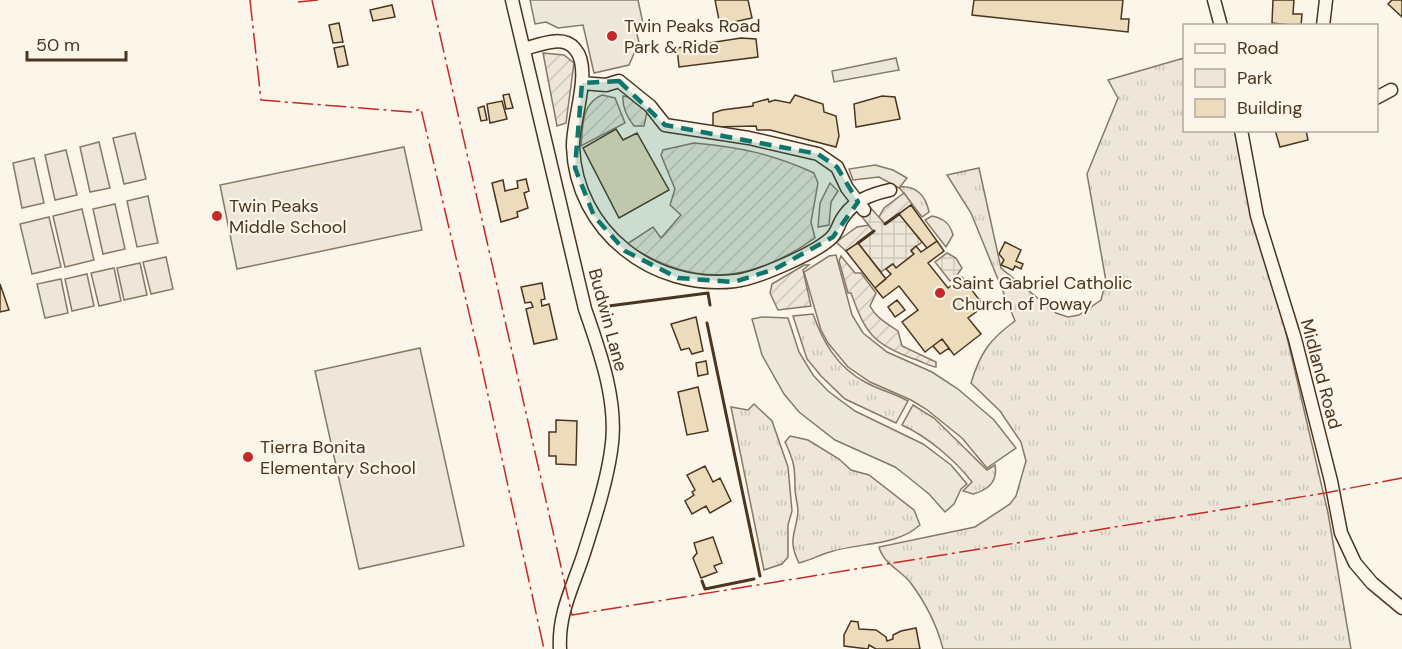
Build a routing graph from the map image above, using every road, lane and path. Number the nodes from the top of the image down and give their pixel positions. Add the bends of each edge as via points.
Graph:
1 (512, 0) edge
2 (1214, 0) edge
3 (1326, 0) edge
4 (1220, 24) edge
5 (1323, 24) edge
6 (524, 49) junction
7 (582, 83) junction
8 (1391, 90) dead end
9 (1378, 97) edge
10 (1241, 132) edge
11 (890, 190) dead end
12 (861, 206) junction
13 (1402, 608) edge
14 (560, 649) edge

1 - 6 street, Budwin Lane
2 - 4 street
3 - 5 street
6 - 7 street via 557,41 570,44 582,64
6 - 14 street, Budwin Lane via 585,309 601,354 612,429 612,450 559,627
7 - 12 street via 606,85 619,81 665,124 818,154 837,167 846,188
7 - 12 street via 574,125 575,168 582,194 594,216 625,251 678,279 717,283 753,277 833,237 843,217
8 - 9 street
10 - 13 street, Midland Road via 1257,216 1295,339 1341,533 1355,563
11 - 12 street via 872,194

